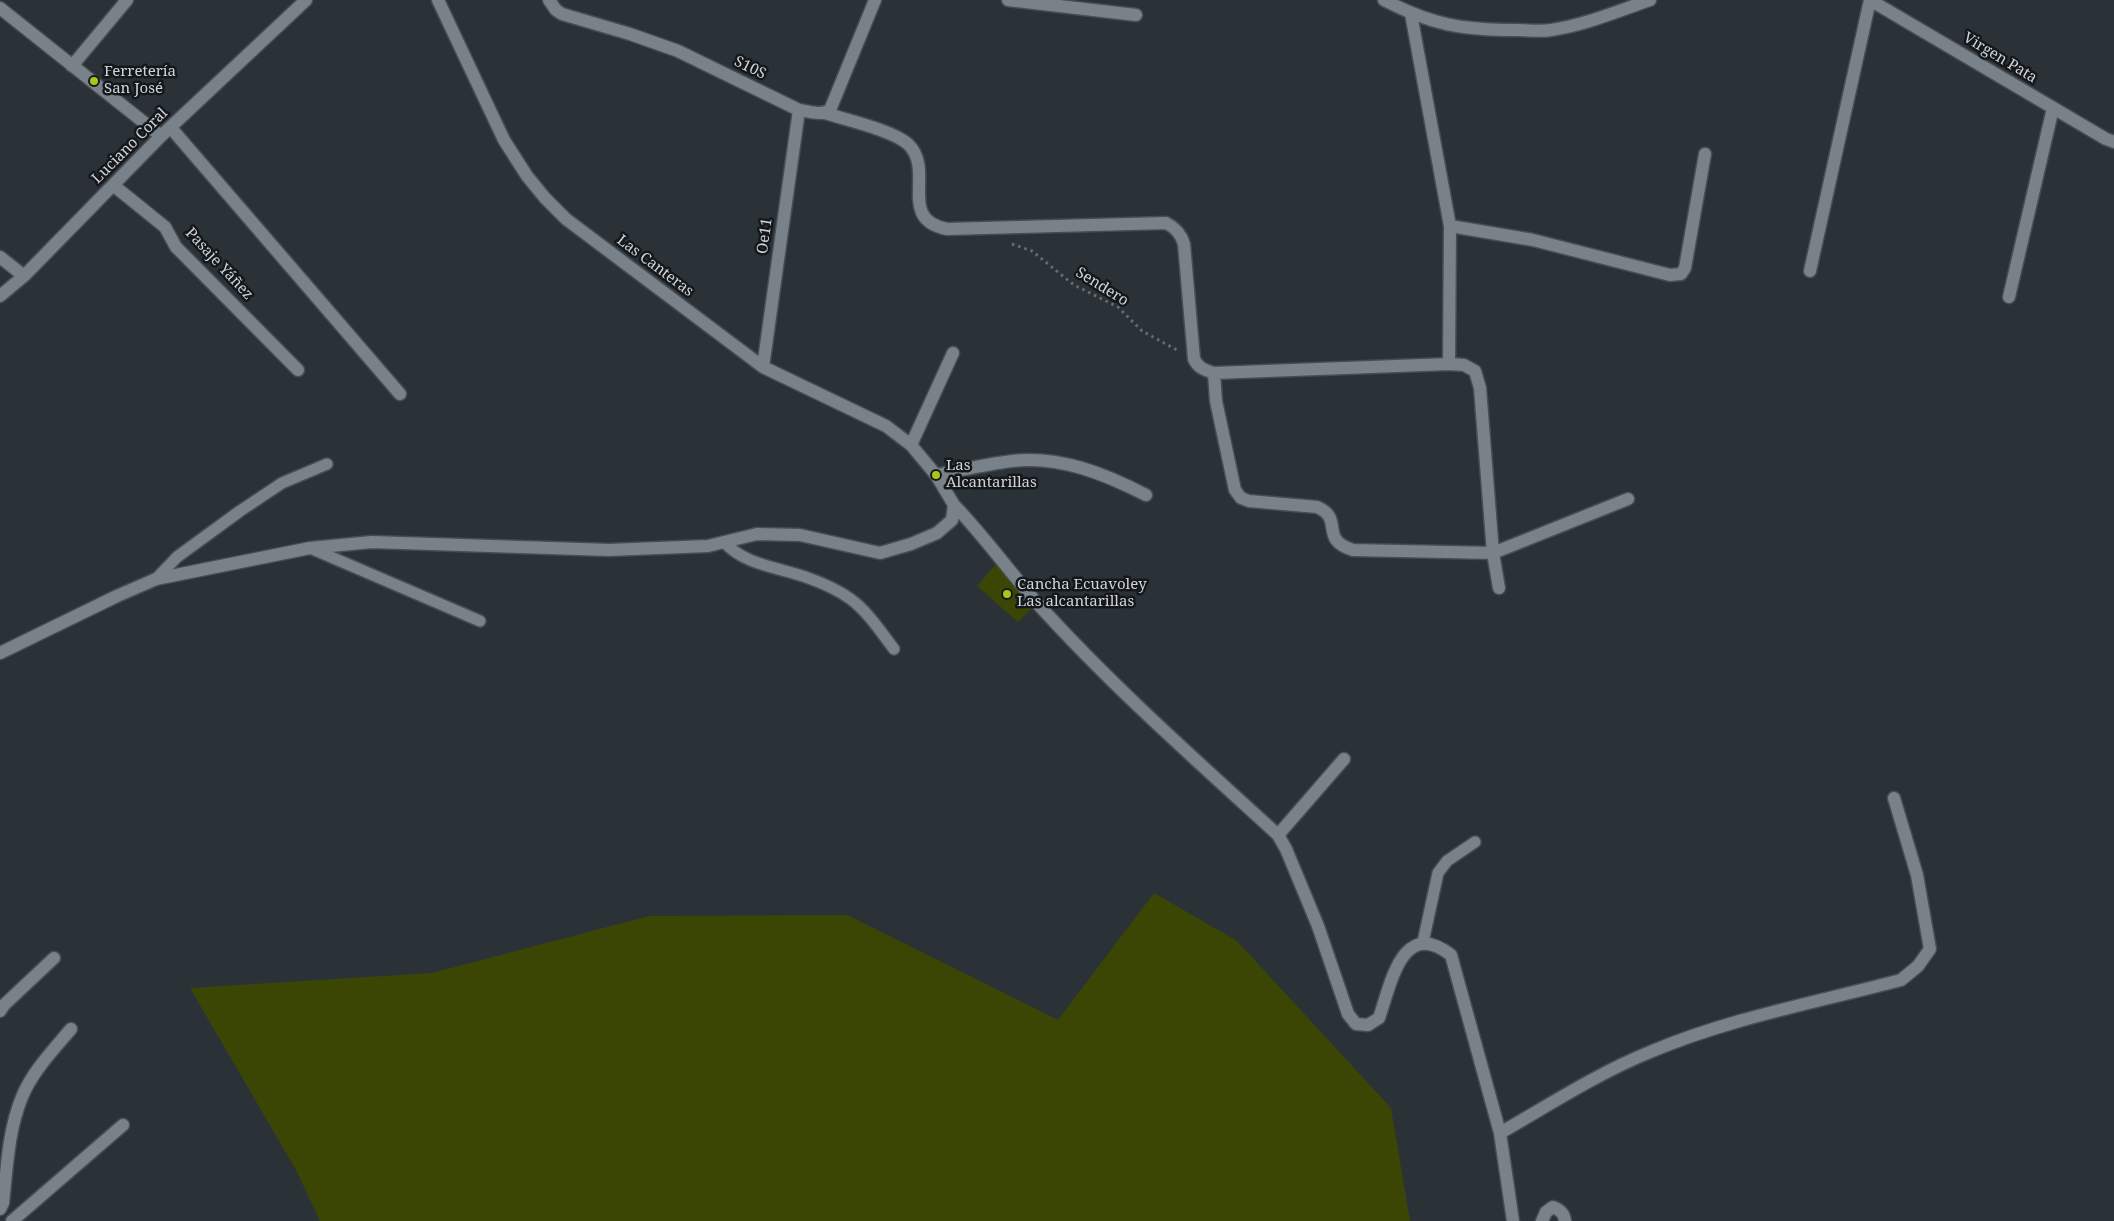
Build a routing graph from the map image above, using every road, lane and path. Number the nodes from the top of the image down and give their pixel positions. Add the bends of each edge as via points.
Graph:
1 (127, 0) edge
2 (306, 0) edge
3 (438, 0) edge
4 (549, 0) edge
5 (875, 0) edge
6 (1008, 0) edge
7 (1384, 0) edge
8 (1650, 0) edge
9 (1870, 0) edge
10 (0, 8) edge
11 (1410, 14) junction
12 (1136, 15) dead end
13 (72, 66) junction
14 (2053, 108) junction
15 (799, 110) junction
16 (825, 113) junction
17 (166, 132) junction
18 (2114, 142) edge
19 (1705, 154) dead end
20 (113, 185) junction
21 (1450, 226) junction
22 (1005, 241) dead end
23 (0, 257) edge
24 (1810, 271) dead end
25 (24, 276) junction
26 (0, 296) edge
27 (2009, 297) dead end
28 (953, 353) dead end
29 (1194, 360) junction
30 (1449, 364) junction
31 (763, 367) junction
32 (298, 370) dead end
33 (1214, 373) junction
34 (400, 394) dead end
35 (911, 445) junction
36 (327, 464) dead end
37 (936, 475) junction
38 (1146, 495) dead end
39 (1628, 499) dead end
40 (954, 505) junction
41 (724, 542) junction
42 (310, 548) junction
43 (1493, 553) junction
44 (156, 580) junction
45 (1499, 588) dead end
46 (480, 621) dead end
47 (894, 649) dead end
48 (0, 653) edge
49 (1344, 759) dead end
50 (1894, 798) dead end
51 (1278, 835) junction
52 (1475, 842) dead end
53 (1423, 942) junction
54 (54, 958) dead end
55 (0, 1011) edge
56 (71, 1029) dead end
57 (123, 1125) dead end
58 (1500, 1133) junction
59 (0, 1209) edge
60 (12, 1221) edge
61 (1513, 1221) edge
62 (1542, 1221) edge
63 (1565, 1221) edge

1 - 13 street
2 - 17 street, Luciano Coral
3 - 31 street, Las Canteras via 504,140 545,198 566,219
4 - 15 street, S10S via 562,14 678,51
5 - 16 street via 830,110
6 - 12 street
7 - 11 street
8 - 11 street via 1550,30 1484,30 1447,26
9 - 14 street, Virgen Pata
9 - 24 street
10 - 13 street
11 - 21 street
13 - 17 street
14 - 18 street, Virgen Pata
14 - 27 street
15 - 16 street, S10S
15 - 31 street, Oe11
16 - 29 street, S10S via 894,135 908,145 920,168 920,211 939,228 1166,223 1172,226 1184,244
17 - 20 street, Luciano Coral
17 - 34 street
19 - 21 street via 1686,268 1681,274 1670,275 1533,240
20 - 25 street, Luciano Coral
20 - 32 street, Pasaje Yáñez via 165,227 176,247
21 - 30 street
22 - 29 path, Sendero via 1032,251 1074,284 1118,307 1142,331
23 - 25 street
25 - 26 street, Luciano Coral
28 - 35 street
29 - 33 street via 1199,368
30 - 33 street
30 - 43 street via 1464,364 1475,372 1480,388
31 - 35 street, Las Canteras via 886,426
33 - 43 street via 1216,401 1235,490 1241,498 1327,511 1340,546 1353,550
35 - 37 street, Las Canteras
36 - 44 lane via 282,483 240,511 177,557
37 - 38 street via 1013,461 1045,461 1102,475
37 - 40 street, Las Canteras
39 - 43 street
40 - 41 street via 952,520 936,533 880,553 800,535 757,534
40 - 51 street, Las Canteras via 1037,603 1127,697
41 - 42 street via 708,546 609,550 372,542
41 - 47 lane via 734,553 835,590 860,606
42 - 44 street
42 - 46 lane
43 - 45 street
44 - 48 street
49 - 51 street
50 - 58 street via 1917,876 1930,948 1918,966 1901,980 1727,1025 1650,1052
51 - 53 street via 1318,926 1348,1014 1356,1024 1368,1025 1379,1018 1395,972 1407,950
52 - 53 lane via 1447,861 1438,873
53 - 58 street via 1439,946 1451,954
54 - 55 street
56 - 59 street via 42,1063 22,1097 10,1134
57 - 60 street
58 - 61 street
62 - 63 street via 1553,1207 1559,1209

